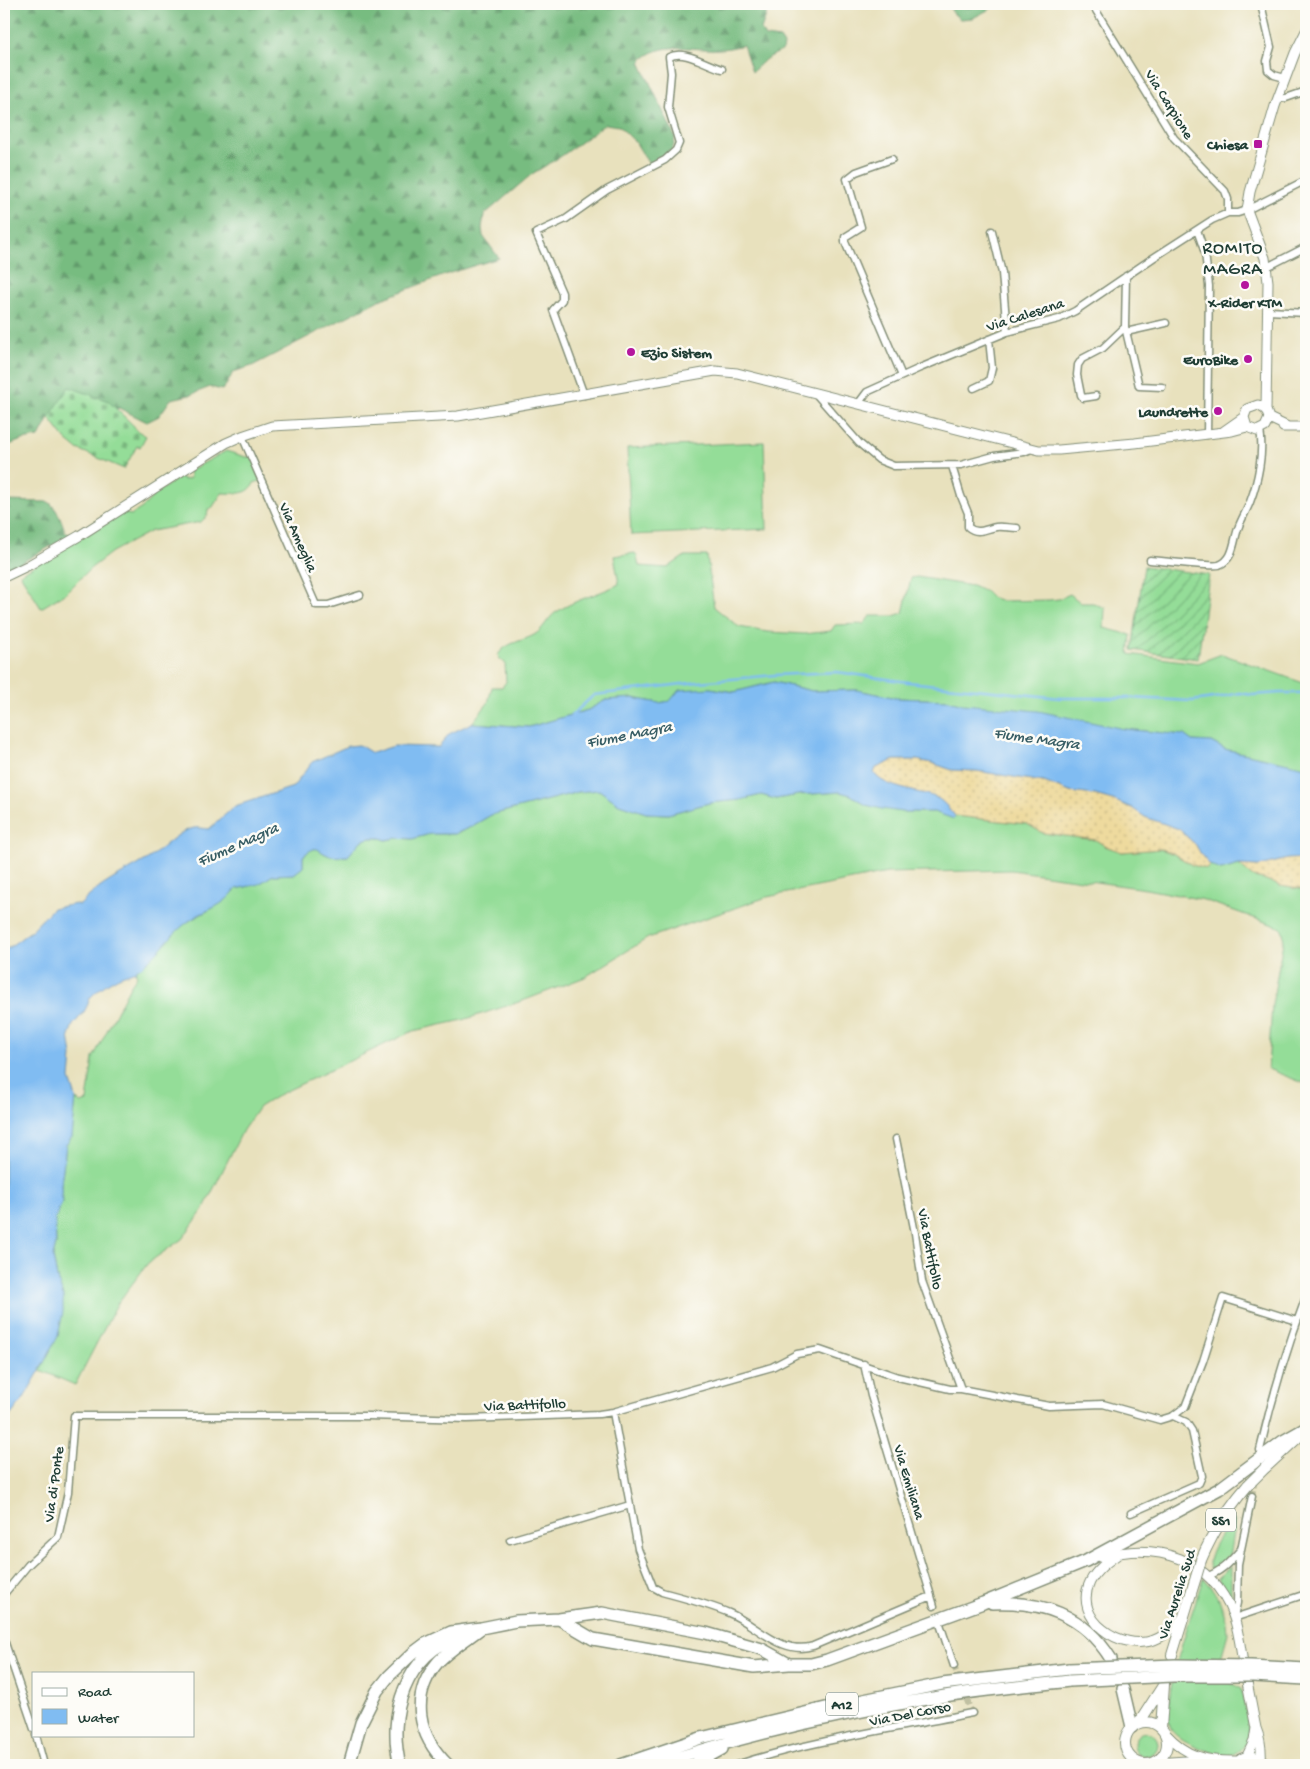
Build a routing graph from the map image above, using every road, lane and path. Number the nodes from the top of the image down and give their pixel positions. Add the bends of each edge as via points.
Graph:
1 (1092, 4) edge
2 (1261, 4) edge
3 (1306, 31) edge
4 (722, 69) dead end
5 (1285, 78) junction
6 (1306, 91) edge
7 (1278, 99) junction
8 (892, 159) dead end
9 (1306, 180) edge
10 (1247, 210) junction
11 (1228, 213) junction
12 (1196, 230) junction
13 (992, 231) dead end
14 (1306, 247) edge
15 (1267, 268) junction
16 (1126, 276) junction
17 (1269, 312) junction
18 (1306, 313) edge
19 (1166, 323) dead end
20 (1125, 330) junction
21 (1007, 332) junction
22 (989, 339) junction
23 (902, 376) junction
24 (1266, 386) junction
25 (1162, 387) dead end
26 (974, 388) dead end
27 (815, 393) junction
28 (584, 396) junction
29 (1096, 396) dead end
30 (858, 404) junction
31 (1255, 405) junction
32 (1268, 414) junction
33 (1244, 417) junction
34 (1247, 427) junction
35 (1288, 427) junction
36 (1306, 427) edge
37 (1263, 429) junction
38 (1224, 431) junction
39 (1207, 435) junction
40 (242, 436) junction
41 (1031, 449) junction
42 (952, 466) junction
43 (1017, 528) dead end
44 (1150, 560) dead end
45 (4, 577) edge
46 (360, 595) dead end
47 (896, 1139) dead end
48 (1306, 1298) edge
49 (1297, 1321) junction
50 (864, 1364) junction
51 (961, 1389) junction
52 (613, 1412) junction
53 (74, 1416) joint
54 (1173, 1416) junction
55 (1306, 1429) edge
56 (1260, 1450) dead end
57 (1252, 1496) tunnel mouth
58 (630, 1505) junction
59 (1131, 1513) dead end
60 (510, 1540) dead end
61 (1241, 1548) junction
62 (1122, 1552) junction
63 (1086, 1561) junction
64 (1207, 1576) junction
65 (4, 1594) edge
66 (1306, 1594) edge
67 (931, 1596) junction
68 (983, 1603) junction
69 (934, 1606) dead end
70 (1184, 1617) junction
71 (1234, 1617) junction
72 (559, 1618) junction
73 (940, 1624) dead end
74 (482, 1628) junction
75 (4, 1640) edge
76 (1172, 1656) dead end
77 (1111, 1658) dead end
78 (790, 1664) junction
79 (954, 1666) tunnel mouth
80 (1306, 1669) edge
81 (1069, 1675) junction
82 (1306, 1679) edge
83 (1124, 1689) dead end
84 (972, 1713) dead end
85 (32, 1722) edge
86 (1136, 1725) junction
87 (1256, 1728) junction
88 (1164, 1731) junction
89 (36, 1736) edge
90 (740, 1739) junction
91 (1127, 1753) junction
92 (1247, 1756) junction
93 (1237, 1763) edge
94 (1152, 1764) edge
95 (1261, 1764) edge
96 (44, 1765) edge
97 (349, 1765) edge
98 (400, 1765) edge
99 (448, 1765) edge
100 (621, 1765) edge
101 (654, 1765) edge
102 (693, 1765) edge
103 (736, 1765) edge
104 (1127, 1765) edge
105 (1197, 1765) edge

1 - 11 street, Via Carpione via 1174,138 1225,191
2 - 5 street via 1271,48 1268,70
3 - 5 main road
4 - 28 street via 686,55 669,57 668,107 679,142 676,150 665,160 607,190 566,219 536,233 562,293 562,300 553,310
5 - 7 main road
6 - 7 street
7 - 10 main road
8 - 23 street via 856,172 847,179 861,227 848,234 845,242
9 - 10 street, Via Calesana
10 - 11 street, Via Calesana via 1238,214
10 - 15 main road
11 - 12 street, Via Calesana
12 - 16 street, Via Calesana
12 - 39 street via 1205,253 1209,286
13 - 21 street via 1002,273
14 - 15 street
15 - 17 main road
16 - 20 street
16 - 21 street, Via Calesana via 1059,319
17 - 18 street
17 - 24 main road
19 - 20 street
20 - 25 street via 1139,386
20 - 29 street via 1078,365 1076,375 1081,395 1083,398
21 - 22 street, Via Calesana
22 - 23 street, Via Calesana
22 - 26 street via 992,368 989,382
23 - 30 street, Via Calesana via 867,392
24 - 31 main road
24 - 32 main road
27 - 28 main road via 736,373 715,371
27 - 30 main road
27 - 42 street via 859,443 879,460 894,466
28 - 40 main road via 458,416 272,426
30 - 41 main road
31 - 32 main road via 1261,406
31 - 33 main road via 1247,409
32 - 35 main road
32 - 37 main road
33 - 34 main road
33 - 38 main road
34 - 37 main road via 1253,431
34 - 38 main road
35 - 36 main road
35 - 37 main road
37 - 44 street via 1258,475 1227,560 1217,566
38 - 39 main road
39 - 41 main road via 1059,450
40 - 45 main road via 202,457 79,536
40 - 46 street, Via Ameglia via 316,605 328,605
41 - 42 street
42 - 43 street via 971,530
47 - 51 street, Via Battifollo via 922,1281
48 - 49 street
49 - 54 street via 1223,1298 1186,1407
49 - 56 street
50 - 51 street, Via Battifollo via 898,1377
50 - 52 street, Via Battifollo via 820,1350 797,1354 772,1367
50 - 67 street, Via Emiliana
51 - 54 street, Via Battifollo via 1049,1406 1103,1404 1160,1420
52 - 53 street, Via Battifollo via 467,1419
52 - 58 street
53 - 65 street, Via di Ponte via 68,1492 58,1537 28,1565
54 - 59 street via 1186,1422 1192,1431 1202,1476 1199,1484
55 - 63 highway via 1282,1441 1219,1488
55 - 70 main road, Via Aurelia Sud / SS1, bridge via 1235,1499 1219,1523 1196,1577
57 - 61 street
58 - 60 street
58 - 67 street via 638,1549 653,1586 662,1592 730,1613 787,1646 812,1646
61 - 64 street via 1226,1565
61 - 71 street
62 - 63 main road
62 - 64 main road via 1144,1551 1177,1557
62 - 70 main road via 1100,1568 1087,1592 1092,1617 1101,1629 1124,1641 1147,1642 1164,1635
63 - 68 highway
64 - 71 main road via 1225,1598
66 - 71 street
67 - 69 street, Via Emiliana
68 - 77 highway via 1037,1604 1057,1611 1091,1634
68 - 78 highway via 837,1657 811,1664
70 - 76 main road, Via Aurelia Sud / SS1
71 - 87 main road
72 - 74 highway via 516,1621
72 - 78 highway via 602,1613 706,1633 762,1649
72 - 78 highway via 593,1639 754,1667
73 - 79 street
74 - 97 highway via 451,1632 425,1644 401,1663 377,1691 369,1706
74 - 98 highway via 441,1645 412,1674 396,1714 396,1746
74 - 99 highway via 439,1661 424,1687 421,1700 423,1728 437,1755
75 - 85 street
80 - 81 highway, A12, bridge via 1175,1665
81 - 82 highway, A12, bridge
81 - 90 highway, A12 / A12 via 837,1717
81 - 100 highway, A12 / A12 via 942,1684 701,1738
83 - 86 highway
84 - 103 street, Via Del Corso via 840,1738
86 - 88 main road via 1150,1722
86 - 88 main road via 1164,1684
86 - 91 main road via 1126,1737
87 - 92 main road
87 - 95 main road via 1260,1737
88 - 93 main road via 1173,1742 1195,1756
88 - 94 main road via 1167,1748 1162,1759
89 - 96 street
90 - 101 highway, A12 / A12
90 - 102 highway
91 - 94 main road via 1137,1763
91 - 104 main road
92 - 93 main road
92 - 95 main road via 1255,1757
94 - 105 main road via 1186,1761

